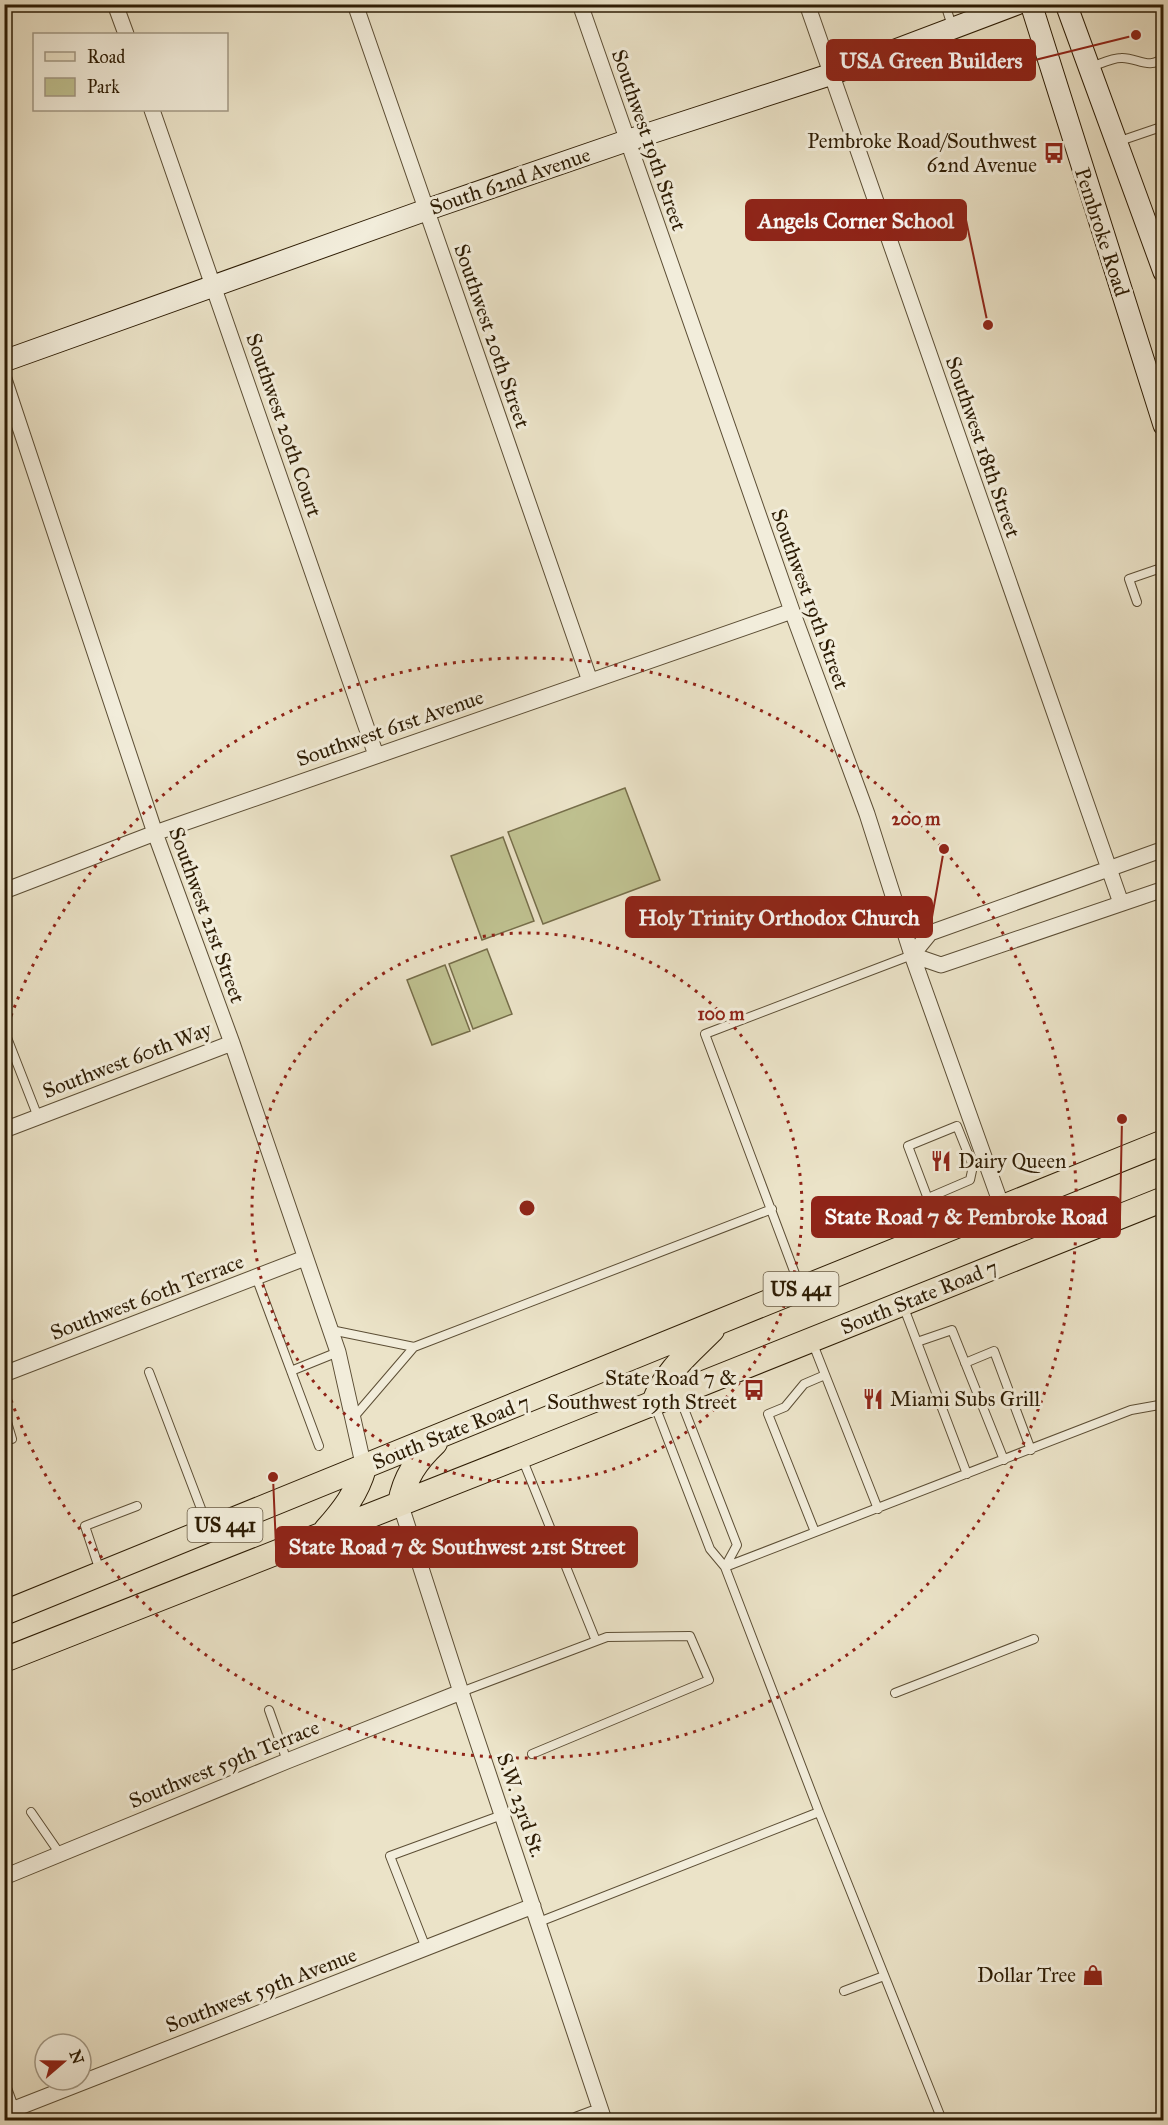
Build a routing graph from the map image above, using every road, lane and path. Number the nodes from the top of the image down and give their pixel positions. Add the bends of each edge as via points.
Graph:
1 (115, 4) edge
2 (355, 4) edge
3 (580, 4) edge
4 (807, 4) edge
5 (945, 4) edge
6 (1017, 4) edge
7 (1031, 4) edge
8 (1066, 4) edge
9 (953, 29) junction
10 (126, 33) edge
11 (1164, 57) edge
12 (1089, 68) junction
13 (832, 74) junction
14 (152, 111) edge
15 (1164, 126) edge
16 (626, 141) junction
17 (1116, 142) junction
18 (426, 210) junction
19 (1164, 272) edge
20 (1116, 276) junction
21 (214, 285) junction
22 (4, 361) edge
23 (4, 379) edge
24 (1164, 381) edge
25 (1164, 425) edge
26 (1164, 567) edge
27 (1137, 602) dead end
28 (792, 611) junction
29 (590, 681) junction
30 (376, 755) junction
31 (155, 833) junction
32 (1164, 849) edge
33 (1108, 869) junction
34 (1164, 889) edge
35 (4, 891) edge
36 (1121, 903) junction
37 (912, 955) junction
38 (4, 1030) edge
39 (231, 1043) junction
40 (38, 1117) junction
41 (4, 1130) edge
42 (969, 1138) junction
43 (1164, 1142) edge
44 (928, 1198) junction
45 (1164, 1199) edge
46 (1002, 1207) junction
47 (772, 1209) junction
48 (941, 1232) junction
49 (305, 1258) junction
50 (256, 1277) junction
51 (801, 1289) junction
52 (902, 1304) junction
53 (720, 1322) junction
54 (330, 1330) junction
55 (811, 1340) junction
56 (917, 1342) junction
57 (414, 1347) junction
58 (338, 1352) junction
59 (965, 1363) junction
60 (291, 1371) junction
61 (149, 1372) dead end
62 (4, 1374) edge
63 (825, 1375) junction
64 (678, 1392) junction
65 (654, 1402) junction
66 (1164, 1407) edge
67 (4, 1412) edge
68 (353, 1418) junction
69 (444, 1435) junction
70 (12, 1439) dead end
71 (319, 1446) dead end
72 (1030, 1450) junction
73 (521, 1456) junction
74 (1004, 1460) junction
75 (364, 1468) junction
76 (967, 1474) junction
77 (400, 1503) junction
78 (137, 1506) dead end
79 (878, 1509) junction
80 (209, 1532) junction
81 (815, 1532) junction
82 (323, 1534) junction
83 (725, 1567) junction
84 (101, 1575) junction
85 (4, 1613) edge
86 (1034, 1639) dead end
87 (596, 1641) junction
88 (4, 1660) edge
89 (461, 1692) junction
90 (895, 1693) dead end
91 (269, 1710) dead end
92 (532, 1754) dead end
93 (287, 1761) junction
94 (31, 1812) dead end
95 (819, 1812) junction
96 (502, 1815) junction
97 (60, 1854) junction
98 (4, 1877) edge
99 (533, 1906) junction
100 (539, 1922) junction
101 (426, 1948) junction
102 (884, 1976) junction
103 (844, 1991) dead end
104 (4, 2090) edge
105 (10, 2115) edge
106 (602, 2116) edge
107 (577, 2121) edge
108 (942, 2121) edge

1 - 10 street
2 - 18 street, Southwest 20th Street
3 - 16 street, Southwest 19th Street
4 - 13 street, Southwest 18th Street
5 - 9 lane
6 - 9 street, South 62nd Avenue
7 - 20 street, Pembroke Road
8 - 12 street, Pembroke Road
9 - 13 street, South 62nd Avenue
11 - 12 lane via 1148,64 1121,58
12 - 17 street, Pembroke Road
13 - 16 street, South 62nd Avenue
13 - 33 street, Southwest 18th Street
14 - 21 street, Southwest 20th Court
15 - 17 lane
16 - 18 street, South 62nd Avenue
16 - 28 street, Southwest 19th Street
17 - 19 street, Pembroke Road
18 - 21 street, South 62nd Avenue
18 - 29 street, Southwest 20th Street
20 - 24 street via 1137,303
20 - 25 street, Pembroke Road
21 - 22 street, South 62nd Avenue
21 - 30 street, Southwest 20th Court
23 - 31 street, Southwest 21st Street
26 - 27 lane via 1129,579
28 - 29 street, Southwest 61st Avenue
28 - 37 street, Southwest 19th Street via 867,814
29 - 30 street, Southwest 61st Avenue
30 - 31 street, Southwest 61st Avenue
31 - 35 street, Southwest 61st Avenue
31 - 39 street, Southwest 21st Street
32 - 33 street
33 - 36 street, Southwest 18th Street
33 - 37 street via 930,933
34 - 36 street
36 - 37 street via 941,966
37 - 42 street, Southwest 19th Street
37 - 47 lane via 705,1034
38 - 40 lane
39 - 40 street, Southwest 60th Way
39 - 49 street, Southwest 21st Street
40 - 41 street, Southwest 60th Way
42 - 44 lane via 973,1166 970,1179
42 - 44 lane via 957,1126 908,1146
42 - 46 street, Southwest 19th Street
43 - 46 main road, South State Road 7 / US 441
44 - 48 lane
45 - 52 main road, South State Road 7 / US 441
46 - 48 main road, South State Road 7 / US 441
47 - 51 lane
47 - 57 lane
48 - 51 main road, South State Road 7 / US 441
49 - 50 street, Southwest 60th Terrace
49 - 54 street, Southwest 21st Street
50 - 60 lane
50 - 62 street, Southwest 60th Terrace
51 - 53 main road, South State Road 7 / US 441
52 - 55 main road, South State Road 7 / US 441
52 - 56 lane
53 - 65 main road via 660,1385
53 - 69 main road, South State Road 7 / US 441
54 - 57 lane
54 - 58 street, Southwest 21st Street
55 - 63 lane
55 - 64 main road, South State Road 7 / US 441
56 - 59 lane via 952,1330
56 - 76 lane
57 - 68 lane
58 - 60 lane
58 - 68 street, Southwest 21st Street
59 - 72 lane via 994,1351
59 - 74 lane
60 - 71 lane
61 - 80 lane
63 - 79 lane
63 - 81 lane via 804,1384 785,1407 768,1414
64 - 65 main road, South State Road 7 / US 441
64 - 83 lane via 736,1545
65 - 73 main road, South State Road 7 / US 441
65 - 83 lane via 710,1549
66 - 72 lane via 1131,1410
67 - 70 lane
68 - 75 street, Southwest 21st Street
69 - 75 main road, South State Road 7 / US 441
69 - 77 main road via 410,1471
72 - 74 lane
73 - 77 main road, South State Road 7 / US 441
73 - 87 lane
74 - 76 lane
75 - 80 main road, South State Road 7 / US 441
75 - 82 main road via 352,1497
76 - 79 lane
77 - 82 main road, South State Road 7 / US 441
77 - 89 street, S.W. 23rd St.
78 - 84 lane via 85,1526
79 - 81 lane
80 - 84 main road, South State Road 7 / US 441
81 - 83 lane
82 - 88 main road, South State Road 7 / US 441
83 - 95 lane
84 - 85 main road, South State Road 7 / US 441
86 - 90 lane
87 - 89 lane
87 - 92 lane via 607,1637 690,1636 709,1680
89 - 93 street, Southwest 59th Terrace
89 - 96 street, S.W. 23rd St.
91 - 93 lane
93 - 97 street, Southwest 59th Terrace
94 - 97 lane
95 - 100 lane
95 - 102 lane
96 - 99 street, S.W. 23rd St.
96 - 101 lane via 390,1856
97 - 98 street, Southwest 59th Terrace
99 - 100 street, S.W. 23rd St.
99 - 101 street, Southwest 59th Avenue
100 - 106 street, S.W. 23rd St.
101 - 105 street, Southwest 59th Avenue
102 - 103 lane
102 - 108 lane
104 - 105 street
106 - 107 street

